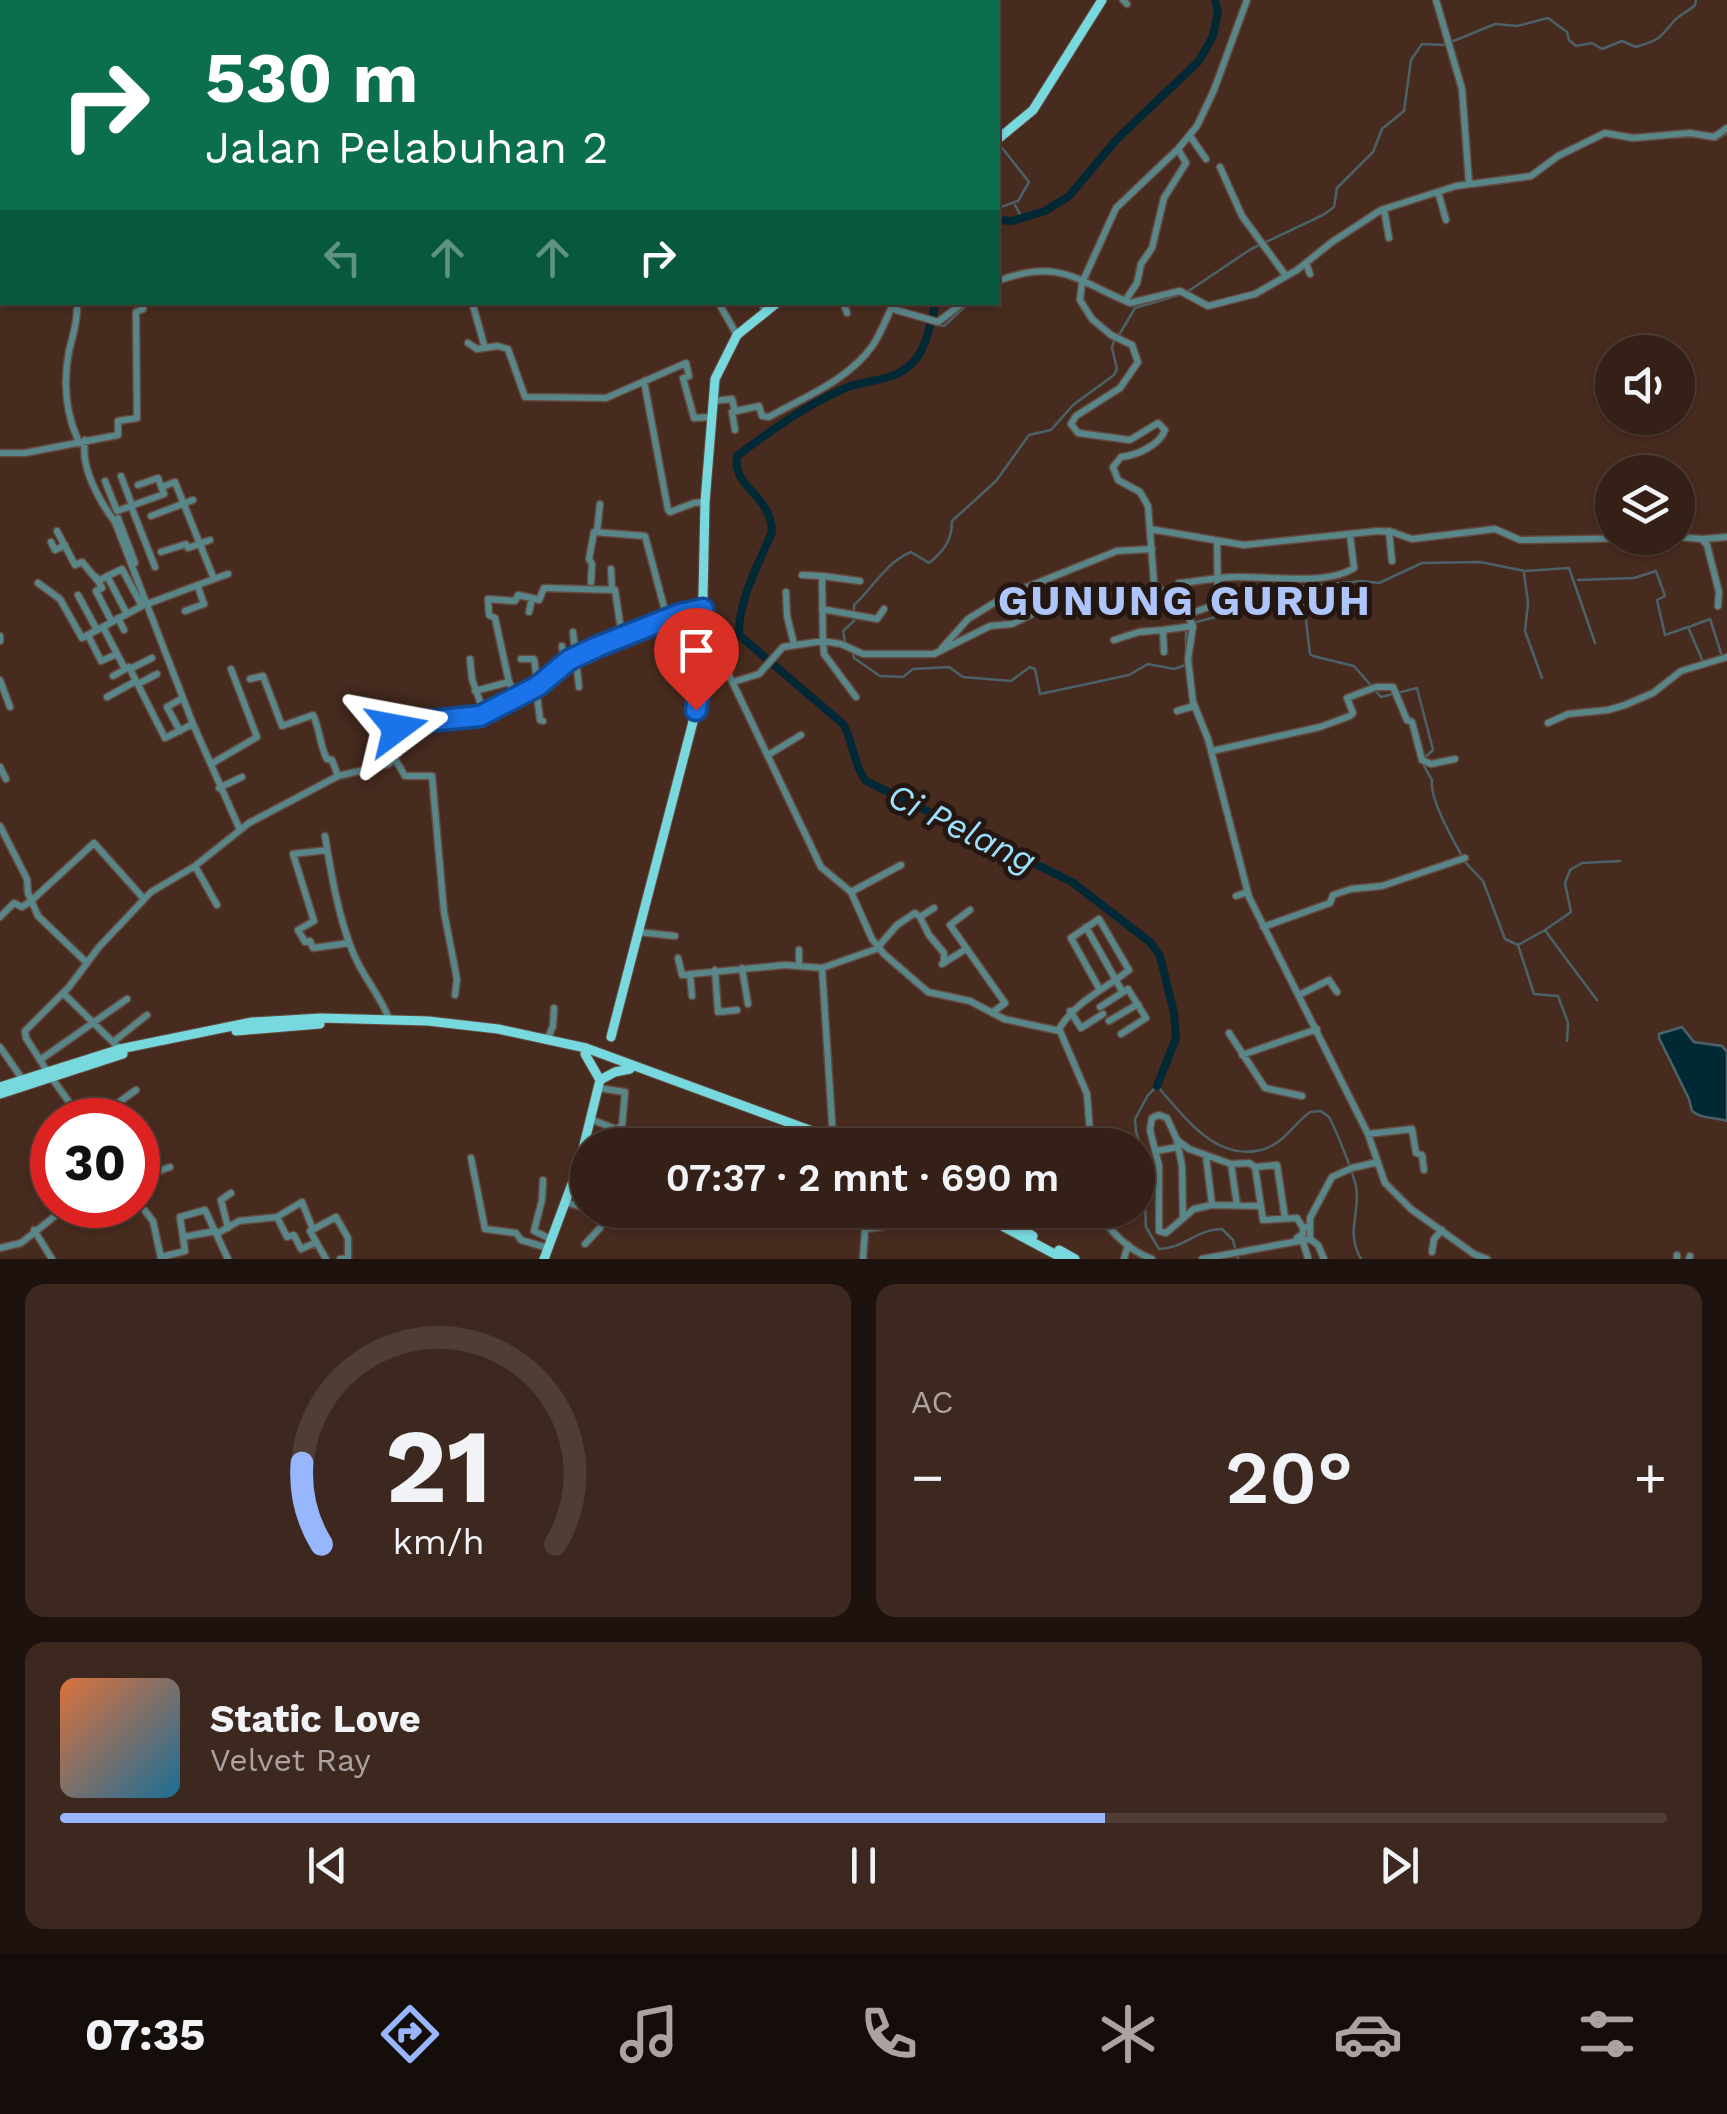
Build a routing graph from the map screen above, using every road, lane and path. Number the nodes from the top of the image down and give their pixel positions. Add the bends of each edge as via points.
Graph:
1 (1102, 0) edge
2 (1247, 0) edge
3 (1436, 0) edge
4 (1727, 128) edge
5 (1190, 136) junction
6 (1000, 137) edge
7 (1178, 149) junction
8 (1206, 159) dead end
9 (1220, 167) dead end
10 (1467, 187) junction
11 (1439, 193) junction
12 (1381, 212) junction
13 (1446, 220) dead end
14 (1390, 238) dead end
15 (1286, 276) junction
16 (1000, 280) edge
17 (1083, 280) junction
18 (1125, 301) junction
19 (77, 305) edge
20 (144, 305) edge
21 (473, 305) edge
22 (720, 305) edge
23 (844, 305) edge
24 (891, 305) edge
25 (893, 305) edge
26 (960, 305) edge
27 (763, 307) edge
28 (848, 313) dead end
29 (737, 335) junction
30 (468, 343) dead end
31 (485, 348) junction
32 (644, 380) junction
33 (713, 402) junction
34 (735, 410) junction
35 (712, 417) junction
36 (735, 430) dead end
37 (81, 440) junction
38 (0, 453) edge
39 (121, 476) dead end
40 (106, 481) dead end
41 (138, 486) dead end
42 (162, 487) junction
43 (193, 500) dead end
44 (705, 502) junction
45 (183, 504) junction
46 (600, 504) dead end
47 (132, 506) junction
48 (117, 511) junction
49 (151, 516) dead end
50 (1150, 529) junction
51 (57, 530) dead end
52 (597, 531) junction
53 (1388, 532) junction
54 (1350, 534) junction
55 (1727, 537) edge
56 (1695, 538) edge
57 (1595, 539) edge
58 (1702, 539) junction
59 (210, 540) dead end
60 (51, 542) dead end
61 (1218, 543) junction
62 (200, 544) junction
63 (64, 546) junction
64 (1152, 549) junction
65 (162, 552) dead end
66 (1392, 561) dead end
67 (155, 567) dead end
68 (611, 569) dead end
69 (139, 573) dead end
70 (228, 574) dead end
71 (802, 575) dead end
72 (107, 576) junction
73 (822, 576) junction
74 (98, 580) junction
75 (214, 580) junction
76 (1216, 580) junction
77 (860, 581) dead end
78 (591, 582) dead end
79 (38, 583) dead end
80 (198, 586) junction
81 (1718, 587) junction
82 (612, 590) junction
83 (1727, 590) edge
84 (1162, 591) junction
85 (786, 592) dead end
86 (78, 594) dead end
87 (532, 598) junction
88 (1179, 598) junction
89 (146, 603) junction
90 (1718, 606) dead end
91 (703, 609) junction
92 (822, 609) junction
93 (884, 609) dead end
94 (184, 611) dead end
95 (529, 612) dead end
96 (127, 614) junction
97 (1188, 614) junction
98 (115, 620) junction
99 (663, 620) junction
100 (155, 626) dead end
101 (1193, 626) junction
102 (100, 628) junction
103 (124, 630) dead end
104 (1163, 630) junction
105 (574, 632) dead end
106 (88, 635) junction
107 (622, 637) junction
108 (824, 640) junction
109 (1114, 640) dead end
110 (794, 644) junction
111 (562, 646) dead end
112 (1164, 652) dead end
113 (939, 653) junction
114 (117, 654) junction
115 (576, 657) junction
116 (1727, 657) edge
117 (152, 658) dead end
118 (470, 659) dead end
119 (521, 659) dead end
120 (564, 664) junction
121 (128, 666) junction
122 (232, 668) dead end
123 (703, 669) junction
124 (671, 671) dead end
125 (157, 674) dead end
126 (113, 676) dead end
127 (250, 679) dead end
128 (0, 680) edge
129 (509, 682) junction
130 (733, 682) junction
131 (137, 683) junction
132 (537, 686) junction
133 (579, 687) dead end
134 (476, 691) junction
135 (517, 696) junction
136 (107, 697) dead end
137 (856, 697) dead end
138 (181, 699) dead end
139 (1194, 706) junction
140 (10, 707) dead end
141 (1176, 711) dead end
142 (484, 713) junction
143 (543, 721) dead end
144 (1548, 722) dead end
145 (193, 724) junction
146 (180, 731) junction
147 (801, 735) dead end
148 (1212, 751) junction
149 (768, 755) junction
150 (395, 759) junction
151 (1454, 759) dead end
152 (211, 764) junction
153 (0, 767) edge
154 (338, 776) junction
155 (242, 777) dead end
156 (6, 780) dead end
157 (219, 788) junction
158 (0, 826) edge
159 (240, 830) junction
160 (325, 836) dead end
161 (327, 850) junction
162 (1465, 858) dead end
163 (902, 865) dead end
164 (195, 866) junction
165 (851, 892) junction
166 (1247, 892) junction
167 (1236, 896) dead end
168 (144, 899) junction
169 (31, 901) junction
170 (217, 905) dead end
171 (934, 908) dead end
172 (970, 910) dead end
173 (0, 917) edge
174 (920, 917) junction
175 (1086, 927) junction
176 (1262, 927) junction
177 (638, 932) junction
178 (674, 936) dead end
179 (349, 943) junction
180 (879, 947) junction
181 (966, 949) junction
182 (800, 950) dead end
183 (678, 958) dead end
184 (87, 963) junction
185 (798, 964) junction
186 (742, 968) junction
187 (822, 968) junction
188 (715, 970) junction
189 (690, 974) junction
190 (1115, 980) junction
191 (1100, 990) junction
192 (1122, 991) junction
193 (1338, 992) dead end
194 (63, 993) junction
195 (455, 995) dead end
196 (1299, 995) junction
197 (692, 996) dead end
198 (127, 999) dead end
199 (748, 1004) dead end
200 (1138, 1004) junction
201 (554, 1008) dead end
202 (737, 1010) dead end
203 (1070, 1012) junction
204 (991, 1014) junction
205 (1104, 1014) junction
206 (147, 1015) dead end
207 (392, 1021) junction
208 (94, 1024) junction
209 (431, 1024) junction
210 (1316, 1029) junction
211 (1059, 1030) junction
212 (1229, 1033) dead end
213 (1121, 1034) dead end
214 (610, 1037) junction
215 (548, 1038) junction
216 (116, 1046) junction
217 (0, 1047) edge
218 (584, 1050) junction
219 (1242, 1055) junction
220 (40, 1060) junction
221 (630, 1067) junction
222 (49, 1075) junction
223 (23, 1080) junction
224 (599, 1084) junction
225 (136, 1090) dead end
226 (0, 1091) edge
227 (1302, 1096) dead end
228 (66, 1098) edge
229 (125, 1098) edge
230 (590, 1119) junction
231 (794, 1128) edge
232 (832, 1128) edge
233 (1090, 1128) edge
234 (1368, 1134) junction
235 (1178, 1143) junction
236 (1156, 1151) junction
237 (1206, 1156) junction
238 (470, 1158) dead end
239 (1378, 1162) junction
240 (1231, 1164) junction
241 (1255, 1166) junction
242 (170, 1167) dead end
243 (1424, 1170) dead end
244 (160, 1171) edge
245 (542, 1180) dead end
246 (231, 1193) dead end
247 (566, 1197) junction
248 (570, 1197) edge
249 (570, 1199) edge
250 (1212, 1205) junction
251 (1237, 1205) junction
252 (1260, 1206) junction
253 (277, 1216) junction
254 (1183, 1216) junction
255 (1284, 1218) junction
256 (312, 1227) junction
257 (37, 1228) edge
258 (155, 1228) edge
259 (228, 1228) junction
260 (599, 1228) edge
261 (870, 1228) edge
262 (1006, 1228) edge
263 (1019, 1228) edge
264 (1109, 1228) edge
265 (1306, 1228) junction
266 (864, 1229) joint
267 (34, 1230) junction
268 (1442, 1230) junction
269 (217, 1232) junction
270 (183, 1238) junction
271 (1304, 1240) junction
272 (40, 1241) junction
273 (21, 1243) junction
274 (315, 1243) junction
275 (585, 1244) dead end
276 (1128, 1245) junction
277 (0, 1248) edge
278 (547, 1249) edge
279 (1432, 1252) dead end
280 (161, 1258) edge
281 (1308, 1258) edge
282 (52, 1259) edge
283 (228, 1259) edge
284 (326, 1259) edge
285 (340, 1259) edge
286 (863, 1259) edge
287 (1064, 1259) edge
288 (1075, 1259) edge
289 (1124, 1259) edge
290 (1152, 1259) edge
291 (1202, 1259) edge
292 (1324, 1259) edge
293 (1487, 1259) edge

1 - 6 main road via 1033,110
2 - 5 street
3 - 10 street via 1460,84
4 - 10 street via 1714,138 1690,132 1622,139 1606,133 1536,174
5 - 7 street
5 - 8 street
7 - 17 street via 1116,208
7 - 18 street via 1186,163 1164,198 1152,248
9 - 15 street via 1240,214
10 - 11 street
11 - 12 street
11 - 13 street
12 - 14 street
12 - 15 street
15 - 18 street via 1231,303 1208,306 1180,291
16 - 17 street via 1030,271
17 - 18 street
17 - 50 street via 1079,296 1088,314 1132,345 1138,362 1120,388 1071,424 1082,434 1130,440 1161,424 1163,437 1140,454 1118,458 1113,467 1118,480 1144,496
19 - 37 street via 66,392 70,422
20 - 37 street via 136,311 138,418 118,422 118,435
21 - 31 street
22 - 29 street
23 - 28 street
24 - 34 street via 870,350 830,383 769,417 760,406
25 - 26 street via 938,322
27 - 29 main road
29 - 33 main road via 719,367
30 - 31 street
31 - 32 street via 508,349 525,397 606,398
32 - 35 street via 686,363 689,376 683,378 694,418
32 - 44 street via 668,510
33 - 34 street via 732,399
33 - 35 main road
34 - 36 street
35 - 44 main road
37 - 38 street
37 - 89 street via 88,472
39 - 47 street
40 - 48 street
41 - 42 street via 158,478
42 - 45 street via 175,482
42 - 47 street via 164,494
43 - 45 street
44 - 91 main road
45 - 49 street
45 - 62 street
46 - 52 street
47 - 48 street
47 - 67 street
48 - 69 street
50 - 61 street
50 - 64 street
51 - 63 street
52 - 78 street
52 - 99 street via 646,537
53 - 54 street
53 - 57 street via 1412,539 1494,529 1520,540
53 - 66 street
54 - 61 street
54 - 76 street via 1354,568 1346,573
55 - 58 street
56 - 58 street
58 - 81 street
59 - 62 street
60 - 63 street via 56,550
61 - 76 street
62 - 65 street
62 - 75 street
63 - 74 street via 75,565 90,565
64 - 84 street via 1153,580
64 - 113 street via 1117,551 1007,596 968,619
68 - 82 street
70 - 75 street
71 - 73 street
72 - 74 street
72 - 89 street via 122,569
72 - 96 street
73 - 77 street
73 - 92 street
74 - 98 street via 102,588 96,591
75 - 80 street
76 - 88 street via 1178,583
76 - 97 street via 1218,605
79 - 106 street via 60,599 82,638
80 - 89 street
80 - 94 street via 204,604
81 - 83 street
81 - 90 street
82 - 87 street via 544,588 539,600
82 - 107 street
84 - 88 street
84 - 113 street via 1102,594 1054,607 990,626
85 - 110 street
86 - 102 street
87 - 95 street
87 - 129 street via 488,599
88 - 97 street
89 - 96 street
89 - 100 street
89 - 145 street
91 - 99 street
91 - 123 main road
92 - 93 street via 877,619
92 - 108 street
96 - 98 street
97 - 101 street
98 - 102 street
98 - 103 street
99 - 107 street
99 - 124 street
101 - 104 street
101 - 139 street via 1188,659
102 - 106 street
102 - 114 street
104 - 109 street
104 - 112 street
105 - 115 street
106 - 114 street via 101,661
107 - 115 street
108 - 110 street
108 - 113 street via 863,654
108 - 137 street via 824,654
110 - 130 street via 751,678
111 - 120 street
114 - 121 street
115 - 120 street
115 - 133 street
116 - 144 street via 1682,670 1625,705
117 - 121 street
118 - 134 street
119 - 132 street via 534,658
120 - 132 street
121 - 126 street
121 - 131 street
122 - 152 street via 257,737
123 - 130 street via 724,670
123 - 177 main road
125 - 131 street
127 - 154 street via 264,676 281,726 313,716
128 - 140 street
129 - 134 street
129 - 135 street
130 - 149 street
131 - 136 street
131 - 146 street via 165,738
132 - 135 street
132 - 143 street
134 - 142 street
135 - 142 street
138 - 146 street via 167,706
139 - 141 street
139 - 148 street
142 - 150 street via 399,725
145 - 146 street
145 - 152 street
147 - 149 street
148 - 151 street via 1350,716 1347,698 1386,685 1393,686 1412,722 1422,760
148 - 166 street
149 - 165 street via 821,868
150 - 154 street
150 - 195 street via 406,776 432,776
152 - 157 street
153 - 156 street
154 - 159 street
155 - 157 street
157 - 159 street
158 - 169 street
159 - 164 street
160 - 161 street
161 - 179 street
161 - 179 street via 293,854 314,920 298,930 313,948
162 - 176 street via 1332,896 1331,902
163 - 165 street
164 - 168 street
164 - 170 street
165 - 180 street
166 - 167 street
166 - 176 street
168 - 169 street via 94,842
168 - 184 street
169 - 173 street via 22,907 15,902
169 - 184 street via 42,922
171 - 174 street
172 - 181 street via 950,925
174 - 180 street via 904,919
174 - 181 street via 945,955 942,964
175 - 190 street
175 - 190 street via 1101,919 1128,968
175 - 191 street via 1071,938
176 - 196 street
177 - 178 street
177 - 214 main road
179 - 207 street
180 - 187 street
180 - 204 street via 928,992 970,1001
181 - 204 street via 1005,1003
182 - 185 street
183 - 189 street via 682,975
184 - 194 street
185 - 186 street
185 - 187 street
186 - 188 street
186 - 199 street
187 - 232 street
188 - 189 street
188 - 202 street via 718,1011
189 - 197 street
190 - 191 street
190 - 192 street
191 - 203 street
192 - 200 street via 1128,989
192 - 205 street
193 - 196 street via 1330,980
194 - 208 street
194 - 220 street via 25,1031
196 - 210 street
198 - 208 street
200 - 205 street
200 - 213 street via 1146,1018
201 - 215 street
203 - 205 street via 1082,1028
203 - 211 street
204 - 211 street
206 - 216 street
207 - 209 main road
207 - 216 main road via 266,1020
207 - 222 main road via 253,1028
208 - 216 street
208 - 220 street
209 - 215 main road
209 - 218 main road
210 - 219 street
210 - 234 street
211 - 233 street via 1087,1094
212 - 219 street
214 - 218 main road
214 - 221 main road
215 - 218 main road
216 - 222 main road
217 - 223 street
218 - 221 main road
218 - 224 main road
219 - 227 street via 1265,1088
220 - 222 street
221 - 224 main road
221 - 231 main road
222 - 223 main road
222 - 226 main road
222 - 228 street
223 - 226 main road
224 - 230 main road
224 - 230 street via 625,1092 622,1126
225 - 229 street
230 - 247 main road
234 - 239 street
234 - 243 street via 1412,1129
235 - 236 street
235 - 236 street via 1166,1118 1154,1116
235 - 237 street
235 - 254 street
236 - 254 street via 1158,1228 1166,1233
237 - 240 street
237 - 250 street
238 - 278 street via 485,1229 516,1233
239 - 265 street via 1330,1180
239 - 268 street via 1390,1190
240 - 241 street
240 - 251 street
241 - 252 street
241 - 255 street via 1277,1164
242 - 244 street
245 - 278 street via 534,1231
246 - 259 street via 221,1200
247 - 248 street
247 - 249 street
247 - 278 main road
250 - 251 street
250 - 254 street
251 - 252 street
252 - 255 street via 1264,1221
253 - 256 street via 302,1202
253 - 259 street
253 - 274 street via 301,1249
255 - 265 street via 1299,1218
256 - 274 street
256 - 285 street via 336,1217 348,1240 348,1258
257 - 267 street
258 - 280 street
259 - 269 street
260 - 275 street
261 - 266 street
262 - 287 main road
263 - 288 main road
264 - 276 street
265 - 271 street
265 - 271 street
266 - 286 street
267 - 272 street
267 - 273 street
268 - 279 street
268 - 293 street
269 - 270 street
269 - 270 street via 204,1210 180,1217
269 - 283 street
270 - 280 street via 184,1252
271 - 281 street
271 - 291 street
271 - 292 street via 1318,1245
272 - 273 street
272 - 282 street
273 - 277 street
274 - 284 street
276 - 289 street
276 - 290 street

